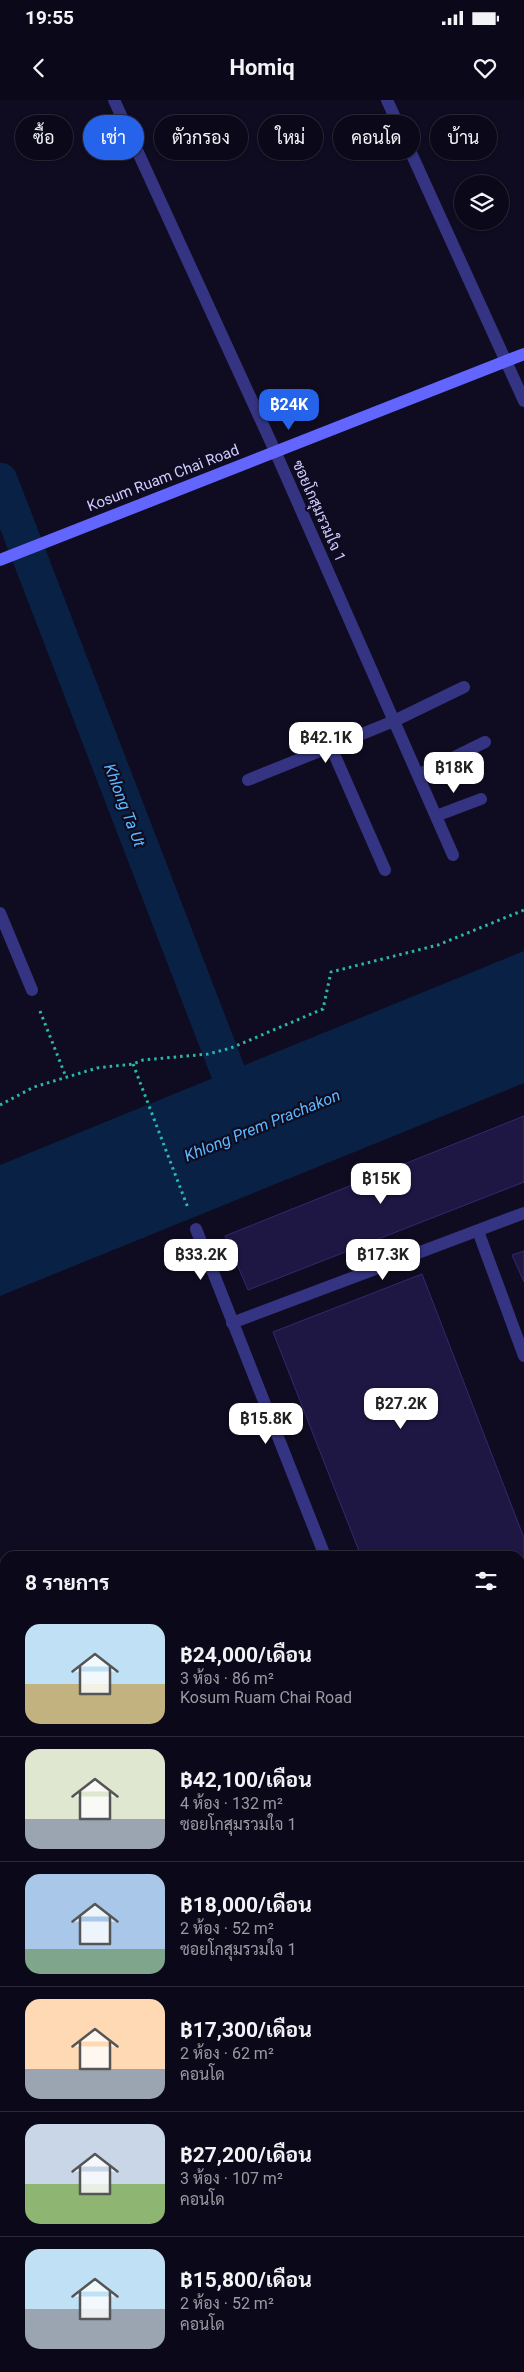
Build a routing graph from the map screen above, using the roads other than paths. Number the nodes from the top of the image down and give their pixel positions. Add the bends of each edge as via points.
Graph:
1 (114, 100) edge
2 (387, 100) edge
3 (524, 354) edge
4 (506, 361) junction
5 (524, 401) edge
6 (275, 451) junction
7 (1, 559) edge
8 (464, 687) dead end
9 (394, 721) junction
10 (485, 742) dead end
11 (331, 747) junction
12 (418, 775) junction
13 (248, 780) dead end
14 (481, 798) dead end
15 (436, 816) junction
16 (452, 855) dead end
17 (385, 870) dead end
18 (0, 913) edge
19 (32, 990) road end
20 (524, 1213) edge
21 (196, 1229) dead end
22 (478, 1231) junction
23 (232, 1323) junction
24 (524, 1356) edge
25 (323, 1551) edge

1 - 6 street, ซอยโกสุมรวมใจ 1
2 - 4 street
3 - 4 street, Kosum Ruam Chai Road
4 - 5 street
4 - 6 street, Kosum Ruam Chai Road
6 - 7 street, Kosum Ruam Chai Road
6 - 9 street, ซอยโกสุมรวมใจ 1
8 - 9 street
9 - 11 street
9 - 12 street, ซอยโกสุมรวมใจ 1
10 - 12 street
11 - 13 street
11 - 17 street
12 - 15 street, ซอยโกสุมรวมใจ 1
14 - 15 street
15 - 16 street, ซอยโกสุมรวมใจ 1
18 - 19 street
20 - 22 street
21 - 23 street
22 - 23 street
22 - 24 street
23 - 25 street

